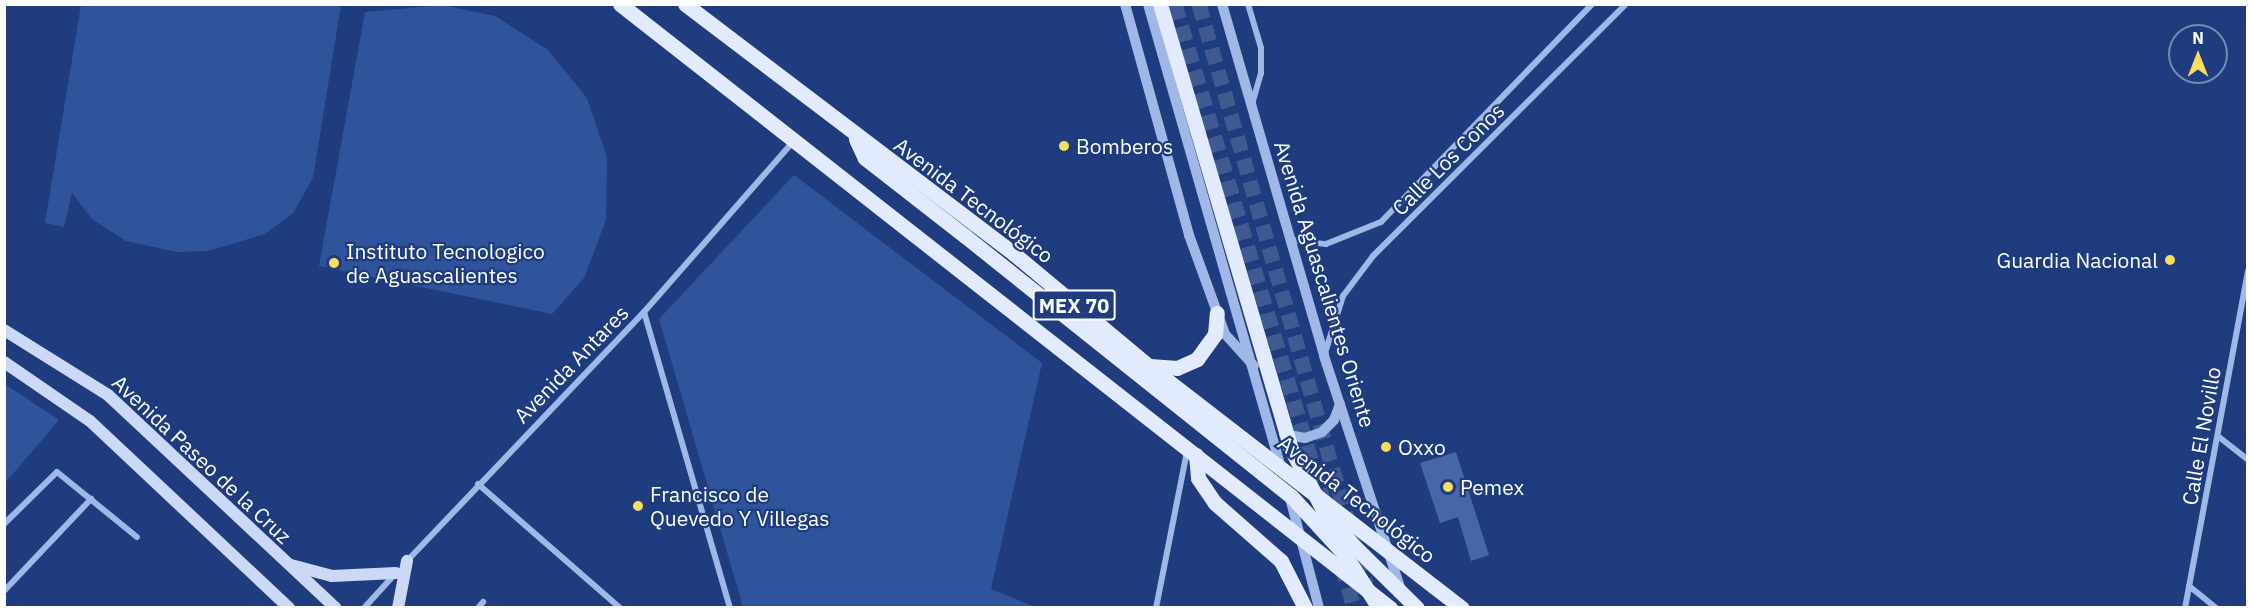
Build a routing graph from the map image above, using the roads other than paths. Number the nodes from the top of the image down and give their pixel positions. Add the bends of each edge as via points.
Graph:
1 (620, 4) edge
2 (685, 4) edge
3 (1125, 4) edge
4 (1148, 4) edge
5 (1160, 4) edge
6 (1222, 4) edge
7 (1248, 4) edge
8 (1592, 4) edge
9 (1626, 4) edge
10 (1251, 106) junction
11 (855, 136) junction
12 (796, 139) junction
13 (1292, 240) junction
14 (2247, 271) edge
15 (2246, 290) edge
16 (644, 312) junction
17 (1217, 313) junction
18 (4, 330) edge
19 (1324, 356) junction
20 (4, 362) edge
21 (1146, 364) junction
22 (1254, 366) junction
23 (1340, 404) junction
24 (1268, 420) junction
25 (2219, 437) junction
26 (1192, 452) junction
27 (2247, 459) edge
28 (1280, 464) junction
29 (477, 484) junction
30 (92, 499) junction
31 (4, 524) edge
32 (137, 537) dead end
33 (1304, 544) junction
34 (1389, 552) junction
35 (407, 561) junction
36 (288, 564) junction
37 (396, 573) junction
38 (2189, 586) junction
39 (4, 591) edge
40 (289, 608) edge
41 (336, 608) edge
42 (364, 608) edge
43 (398, 608) edge
44 (620, 608) edge
45 (729, 608) edge
46 (1156, 608) edge
47 (1305, 608) edge
48 (1319, 608) edge
49 (1379, 608) edge
50 (1390, 608) edge
51 (1407, 608) edge
52 (1417, 608) edge
53 (1462, 608) edge
54 (2185, 608) edge
55 (2216, 608) edge

1 - 12 main road, MEX 70
2 - 11 main road, Avenida Tecnológico / MEX 70
3 - 17 street via 1189,235
4 - 22 street
5 - 52 main road, bridge via 1294,456 1311,492 1352,544
6 - 10 street, Avenida Aguascalientes Oriente
7 - 10 street via 1261,48 1261,74
8 - 13 street, Calle Los Conos via 1381,222 1326,244
9 - 19 street, Calle Los Conos via 1373,256 1343,296
10 - 13 street, Avenida Aguascalientes Oriente
11 - 21 main road, Avenida Tecnológico / MEX 70 via 1013,253
11 - 49 main road, bridge via 865,158 1291,496 1345,555
12 - 16 street, Avenida Antares
12 - 26 main road, MEX 70
13 - 19 street, Avenida Aguascalientes Oriente
14 - 15 street, Calle El Novillo
15 - 25 street, Calle El Novillo
16 - 29 street, Avenida Antares
16 - 45 street
17 - 21 main road via 1210,344 1197,359 1167,369
17 - 22 street via 1231,343
18 - 36 main road, Avenida Paseo de la Cruz via 108,395
19 - 23 street, Avenida Aguascalientes Oriente
20 - 40 main road via 90,421
21 - 28 main road, Avenida Tecnológico / MEX 70
22 - 24 street
23 - 24 street via 1328,427 1305,438 1288,436
23 - 34 street, Avenida Aguascalientes Oriente
24 - 28 street
25 - 27 street
25 - 38 street, Calle El Novillo
26 - 33 main road, MEX 70
26 - 46 street
26 - 47 main road via 1198,478 1215,503 1281,561
28 - 33 street
28 - 34 main road, Avenida Tecnológico / MEX 70
29 - 35 street, Avenida Antares
29 - 44 street
30 - 31 street via 57,472
30 - 32 street
30 - 39 street
33 - 48 street
33 - 50 main road, MEX 70
34 - 51 street, Avenida Aguascalientes Oriente
34 - 53 main road, Avenida Tecnológico / MEX 70
35 - 37 street, Avenida Antares
35 - 43 main road
36 - 37 main road via 332,576
36 - 41 main road, Avenida Paseo de la Cruz
37 - 42 street, Avenida Antares
38 - 54 street, Calle El Novillo
38 - 55 street

